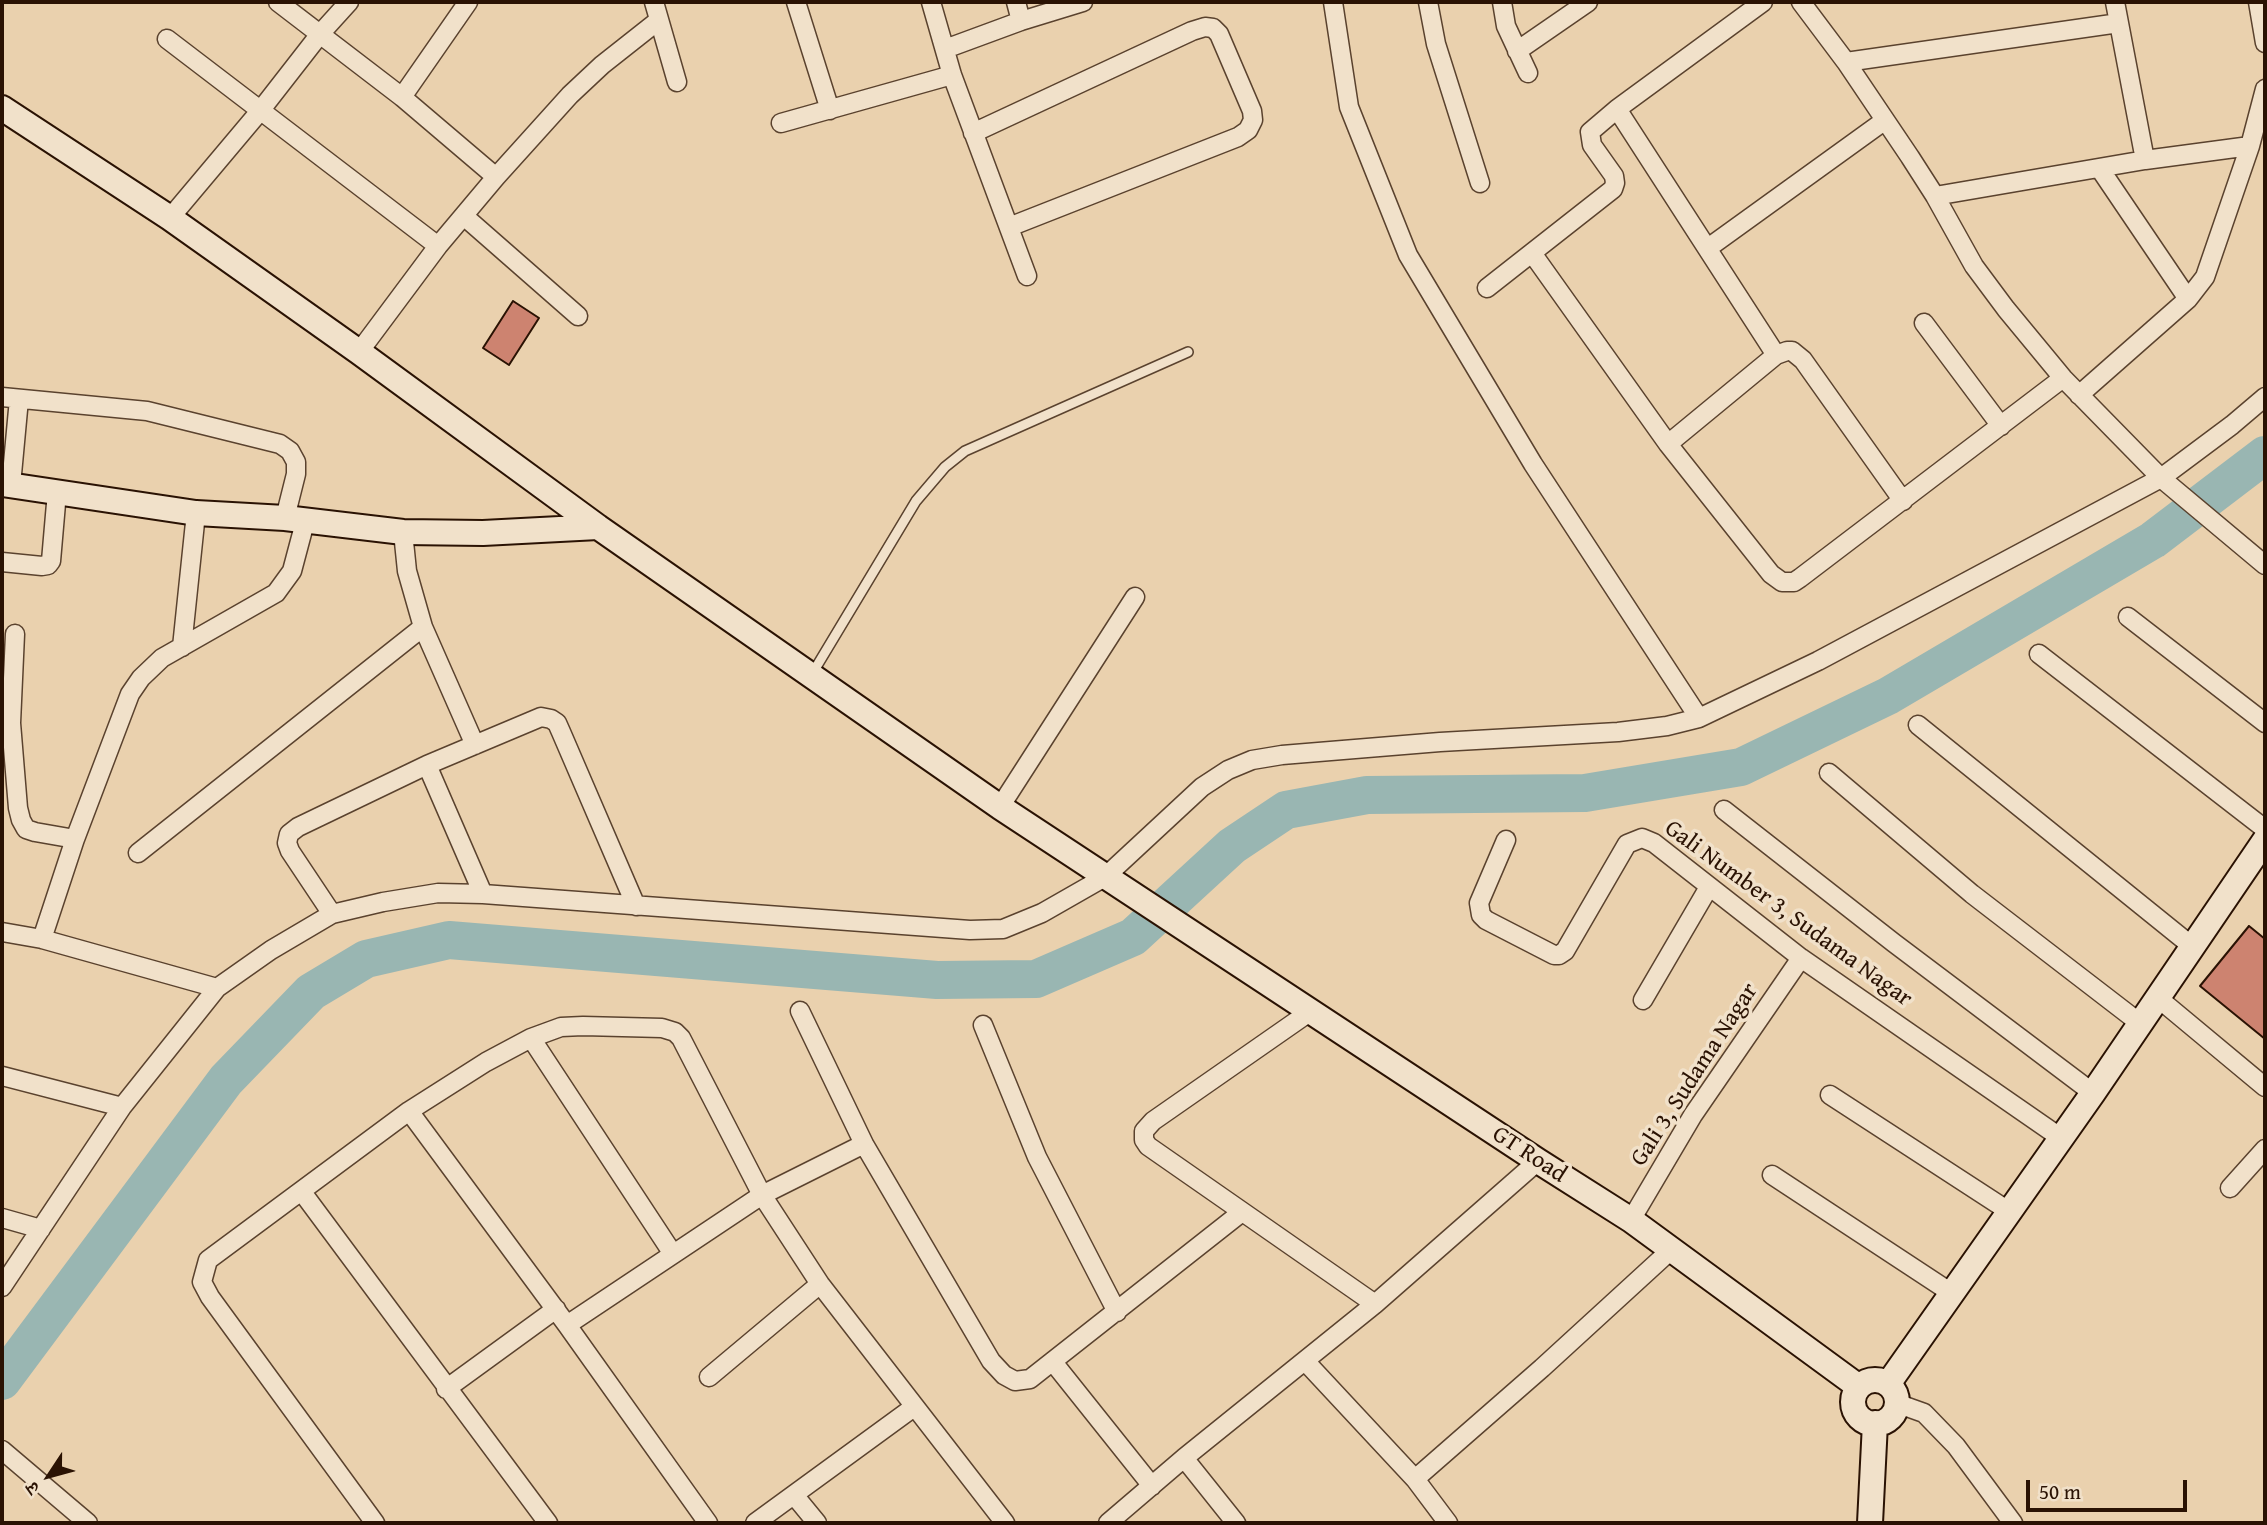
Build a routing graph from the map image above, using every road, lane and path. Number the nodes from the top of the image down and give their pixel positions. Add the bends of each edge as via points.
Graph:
1 (278, 2) edge
2 (349, 2) edge
3 (468, 2) edge
4 (654, 2) edge
5 (796, 2) edge
6 (931, 2) edge
7 (1016, 2) edge
8 (1083, 2) edge
9 (1333, 2) edge
10 (1428, 2) edge
11 (1502, 2) edge
12 (1588, 2) edge
13 (1763, 2) edge
14 (1801, 2) edge
15 (2115, 2) edge
16 (2258, 2) edge
17 (659, 20) junction
18 (1021, 21) junction
19 (2119, 23) junction
20 (320, 34) junction
21 (167, 39) dead end
22 (2265, 43) edge
23 (945, 49) junction
24 (1517, 51) junction
25 (1846, 62) junction
26 (1528, 73) dead end
27 (952, 75) junction
28 (677, 82) dead end
29 (2265, 89) edge
30 (402, 97) junction
31 (2, 108) edge
32 (1617, 109) junction
33 (830, 110) junction
34 (260, 111) junction
35 (1884, 121) junction
36 (781, 123) dead end
37 (973, 133) junction
38 (2250, 146) junction
39 (2145, 160) junction
40 (2100, 169) junction
41 (496, 177) junction
42 (1479, 183) dead end
43 (1935, 196) junction
44 (465, 217) junction
45 (170, 218) junction
46 (1009, 227) junction
47 (438, 246) junction
48 (1708, 248) junction
49 (1532, 253) junction
50 (1027, 276) dead end
51 (1487, 288) dead end
52 (2188, 299) junction
53 (578, 316) dead end
54 (1924, 323) dead end
55 (359, 352) junction
56 (1188, 352) dead end
57 (1776, 355) junction
58 (2063, 378) junction
59 (2079, 394) junction
60 (2265, 397) edge
61 (10, 398) edge
62 (2001, 426) junction
63 (1668, 444) junction
64 (2161, 478) junction
65 (6, 485) edge
66 (57, 492) junction
67 (1903, 501) junction
68 (196, 513) junction
69 (295, 520) junction
70 (598, 527) junction
71 (403, 532) junction
72 (2265, 540) edge
73 (2260, 560) edge
74 (2, 562) edge
75 (1135, 597) dead end
76 (2128, 617) dead end
77 (423, 627) junction
78 (15, 634) dead end
79 (182, 647) junction
80 (2039, 653) dead end
81 (811, 676) junction
82 (1699, 718) junction
83 (7, 722) edge
84 (2265, 723) edge
85 (1917, 725) dead end
86 (475, 745) junction
87 (426, 765) junction
88 (1829, 773) dead end
89 (1000, 807) junction
90 (1724, 810) dead end
91 (2265, 829) edge
92 (75, 839) junction
93 (1506, 840) dead end
94 (2265, 841) edge
95 (138, 853) dead end
96 (1114, 882) junction
97 (1709, 887) junction
98 (483, 894) junction
99 (636, 906) junction
100 (332, 915) junction
101 (2, 932) edge
102 (42, 939) junction
103 (2193, 947) junction
104 (1801, 958) junction
105 (216, 988) junction
106 (2158, 998) junction
107 (1643, 1000) dead end
108 (800, 1011) dead end
109 (1311, 1011) junction
110 (2141, 1024) junction
111 (983, 1025) dead end
112 (531, 1038) junction
113 (2, 1076) edge
114 (2265, 1087) edge
115 (2094, 1093) junction
116 (1830, 1095) dead end
117 (122, 1107) junction
118 (409, 1111) junction
119 (2061, 1138) junction
120 (864, 1144) junction
121 (2265, 1149) edge
122 (1538, 1161) junction
123 (1772, 1175) dead end
124 (2231, 1188) dead end
125 (302, 1192) junction
126 (762, 1195) junction
127 (1242, 1212) junction
128 (2010, 1212) junction
129 (2, 1218) edge
130 (1631, 1220) junction
131 (41, 1228) junction
132 (1672, 1249) junction
133 (673, 1254) junction
134 (820, 1284) junction
135 (2, 1287) edge
136 (1953, 1294) junction
137 (1376, 1304) junction
138 (556, 1309) junction
139 (1117, 1312) junction
140 (567, 1325) junction
141 (1305, 1361) junction
142 (1053, 1362) junction
143 (709, 1377) dead end
144 (1858, 1387) junction
145 (446, 1389) junction
146 (1892, 1394) junction
147 (914, 1406) junction
148 (1875, 1423) junction
149 (2, 1450) edge
150 (1184, 1458) junction
151 (1415, 1479) junction
152 (1152, 1486) junction
153 (794, 1495) junction
154 (88, 1523) edge
155 (375, 1523) edge
156 (548, 1523) edge
157 (708, 1523) edge
158 (755, 1523) edge
159 (817, 1523) edge
160 (1005, 1523) edge
161 (1108, 1523) edge
162 (1236, 1523) edge
163 (1448, 1523) edge
164 (1870, 1523) edge
165 (2013, 1523) edge

1 - 20 street
2 - 20 street
3 - 30 street
4 - 17 street
5 - 33 street
6 - 23 street
7 - 18 street
8 - 18 street
9 - 82 street via 1349,107 1408,256 1533,464
10 - 42 street via 1436,44
11 - 24 street
12 - 24 street
13 - 32 street
14 - 25 street
15 - 19 street
16 - 22 street
17 - 28 street
17 - 41 street via 584,80
18 - 23 street
19 - 25 street
19 - 39 street
20 - 30 street
20 - 34 street
21 - 34 street
23 - 27 street
24 - 26 street
25 - 35 street
27 - 33 street
27 - 37 street
29 - 38 street
30 - 41 street
31 - 45 main road, GT Road
32 - 48 street
32 - 49 street via 1590,132 1592,145 1614,176 1613,189
33 - 36 street
34 - 45 street
34 - 47 street
35 - 43 street
35 - 48 street
37 - 46 street
37 - 46 street via 1205,27 1219,34 1252,111 1248,130 1238,137
38 - 39 street
38 - 52 street via 2208,269
39 - 40 street
40 - 43 street
40 - 52 street
41 - 44 street
43 - 58 street via 1974,266
44 - 47 street
44 - 53 street
45 - 55 main road, GT Road
46 - 50 street
47 - 55 street
48 - 57 street
49 - 51 street
49 - 63 street
52 - 59 street
54 - 62 street
55 - 70 main road, GT Road
56 - 81 lane via 965,451 945,467 916,501
57 - 63 street
57 - 67 street via 1792,351 1803,360
58 - 59 street
58 - 62 street
59 - 64 street
60 - 64 street
61 - 65 street
61 - 69 street via 147,411 280,444 296,462
62 - 67 street
63 - 67 street via 1782,582 1800,579
64 - 73 street
64 - 82 street via 1818,662
65 - 66 main road
66 - 68 main road
66 - 74 street via 48,565
68 - 69 main road
68 - 79 street
69 - 71 main road
69 - 79 street via 292,571 287,581 276,593
70 - 71 main road
70 - 81 main road, GT Road
71 - 77 street via 407,571
72 - 73 street
75 - 89 street
76 - 84 street
77 - 86 street
77 - 95 street
78 - 83 street
79 - 92 street via 155,664 130,694
80 - 91 street
81 - 89 main road, GT Road
82 - 96 street via 1618,732 1440,742 1252,760 1202,787
83 - 92 street via 18,808 26,829
85 - 103 street
86 - 87 street
86 - 99 street via 541,717 557,723
87 - 98 street
87 - 100 street via 289,834 290,851
88 - 110 street via 1972,894
89 - 96 main road, GT Road
90 - 115 street
92 - 102 street
93 - 97 street, Gali Number 3, Sudama Nagar via 1479,903 1481,915 1554,955 1564,951 1627,844 1634,840 1654,843
94 - 103 main road
96 - 99 street via 1003,929
96 - 109 main road, GT Road
97 - 104 street, Gali Number 3, Sudama Nagar
97 - 107 street
98 - 99 street
98 - 100 street via 438,893
100 - 105 street
101 - 102 street
102 - 105 street
103 - 106 main road
104 - 119 street, Gali Number 3, Sudama Nagar
104 - 130 street, Gali 3, Sudama Nagar via 1693,1115
105 - 117 street
106 - 110 main road
106 - 114 street
108 - 120 street
109 - 122 main road, GT Road
109 - 127 street via 1144,1131 1148,1146
110 - 115 main road
111 - 139 street via 1037,1157
112 - 118 street
112 - 126 street via 561,1027 583,1026 675,1032
112 - 133 street
113 - 117 street
115 - 119 main road
116 - 128 street
117 - 131 street
118 - 125 street
118 - 138 street
119 - 128 main road
120 - 126 street
120 - 142 street via 990,1361 1015,1381 1030,1379
121 - 124 street
122 - 130 main road, GT Road
122 - 137 street
123 - 136 street
125 - 145 street
125 - 155 street via 208,1261 202,1282
126 - 133 street
126 - 134 street
127 - 137 street
127 - 139 street
128 - 136 main road
129 - 131 street
130 - 132 main road, GT Road
131 - 135 street
132 - 144 main road, GT Road
132 - 151 street
133 - 140 street
134 - 143 street
134 - 147 street
136 - 146 main road
137 - 141 street
138 - 140 street
138 - 145 street
139 - 142 street
140 - 157 street
141 - 150 street
141 - 151 street
142 - 152 street
144 - 146 main road via 1874,1380
144 - 148 main road via 1854,1410 1864,1421
145 - 156 street
146 - 148 main road via 1891,1416
146 - 165 street via 1924,1413 1956,1446
147 - 153 street
147 - 160 street
148 - 164 main road
149 - 154 street
150 - 152 street
150 - 162 street
151 - 163 street
152 - 161 street
153 - 158 street
153 - 159 street

